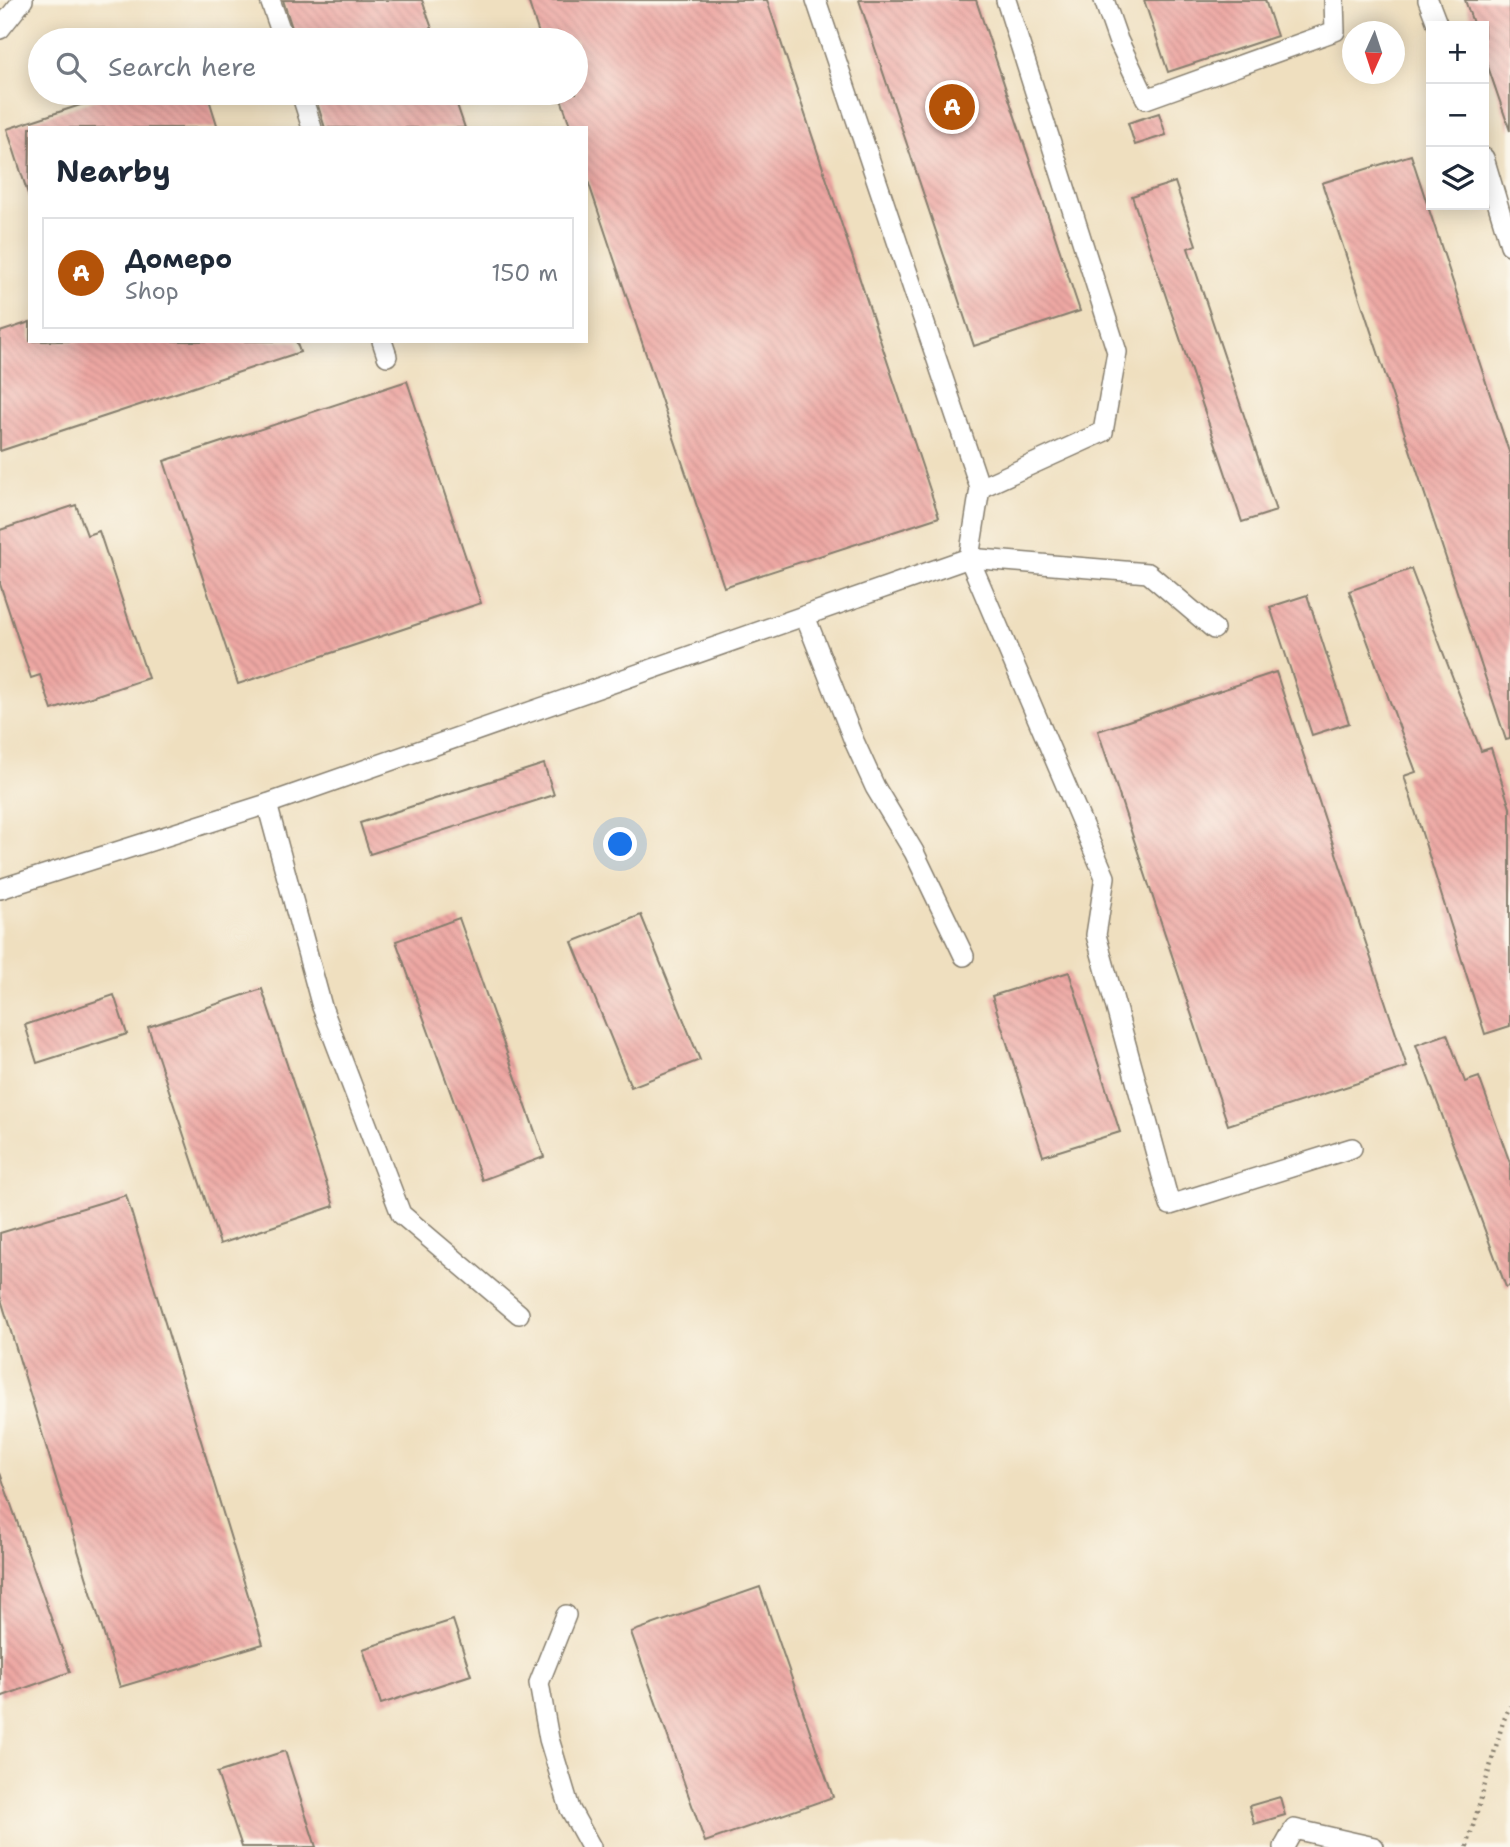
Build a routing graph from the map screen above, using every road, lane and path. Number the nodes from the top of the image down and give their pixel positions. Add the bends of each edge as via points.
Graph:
1 (23, 0) edge
2 (271, 0) edge
3 (816, 0) edge
4 (1006, 0) edge
5 (1104, 0) edge
6 (1334, 0) edge
7 (1428, 0) edge
8 (1436, 21) edge
9 (280, 28) edge
10 (0, 29) edge
11 (305, 105) edge
12 (311, 126) edge
13 (1489, 175) edge
14 (1510, 245) edge
15 (980, 488) junction
16 (969, 558) junction
17 (805, 615) junction
18 (1214, 629) dead end
19 (267, 804) junction
20 (0, 889) edge
21 (964, 956) dead end
22 (1352, 1148) dead end
23 (519, 1314) dead end
24 (566, 1615) dead end
25 (1510, 1706) edge
26 (591, 1847) edge
27 (1284, 1847) edge
28 (1374, 1847) edge
29 (1467, 1847) edge

1 - 10 lane
2 - 9 lane
3 - 15 lane
4 - 15 lane via 1117,352 1103,432
5 - 6 lane via 1146,99 1335,31
7 - 8 lane
11 - 12 lane
13 - 14 lane
15 - 16 lane
16 - 17 lane
16 - 18 lane via 1148,573
16 - 22 lane via 1105,877 1096,935 1171,1205
17 - 19 lane
17 - 21 lane via 875,787 914,852
19 - 20 lane
19 - 23 lane via 322,1007 401,1214
24 - 26 lane via 539,1683 549,1739 570,1809
25 - 29 path
27 - 28 lane via 1294,1829

